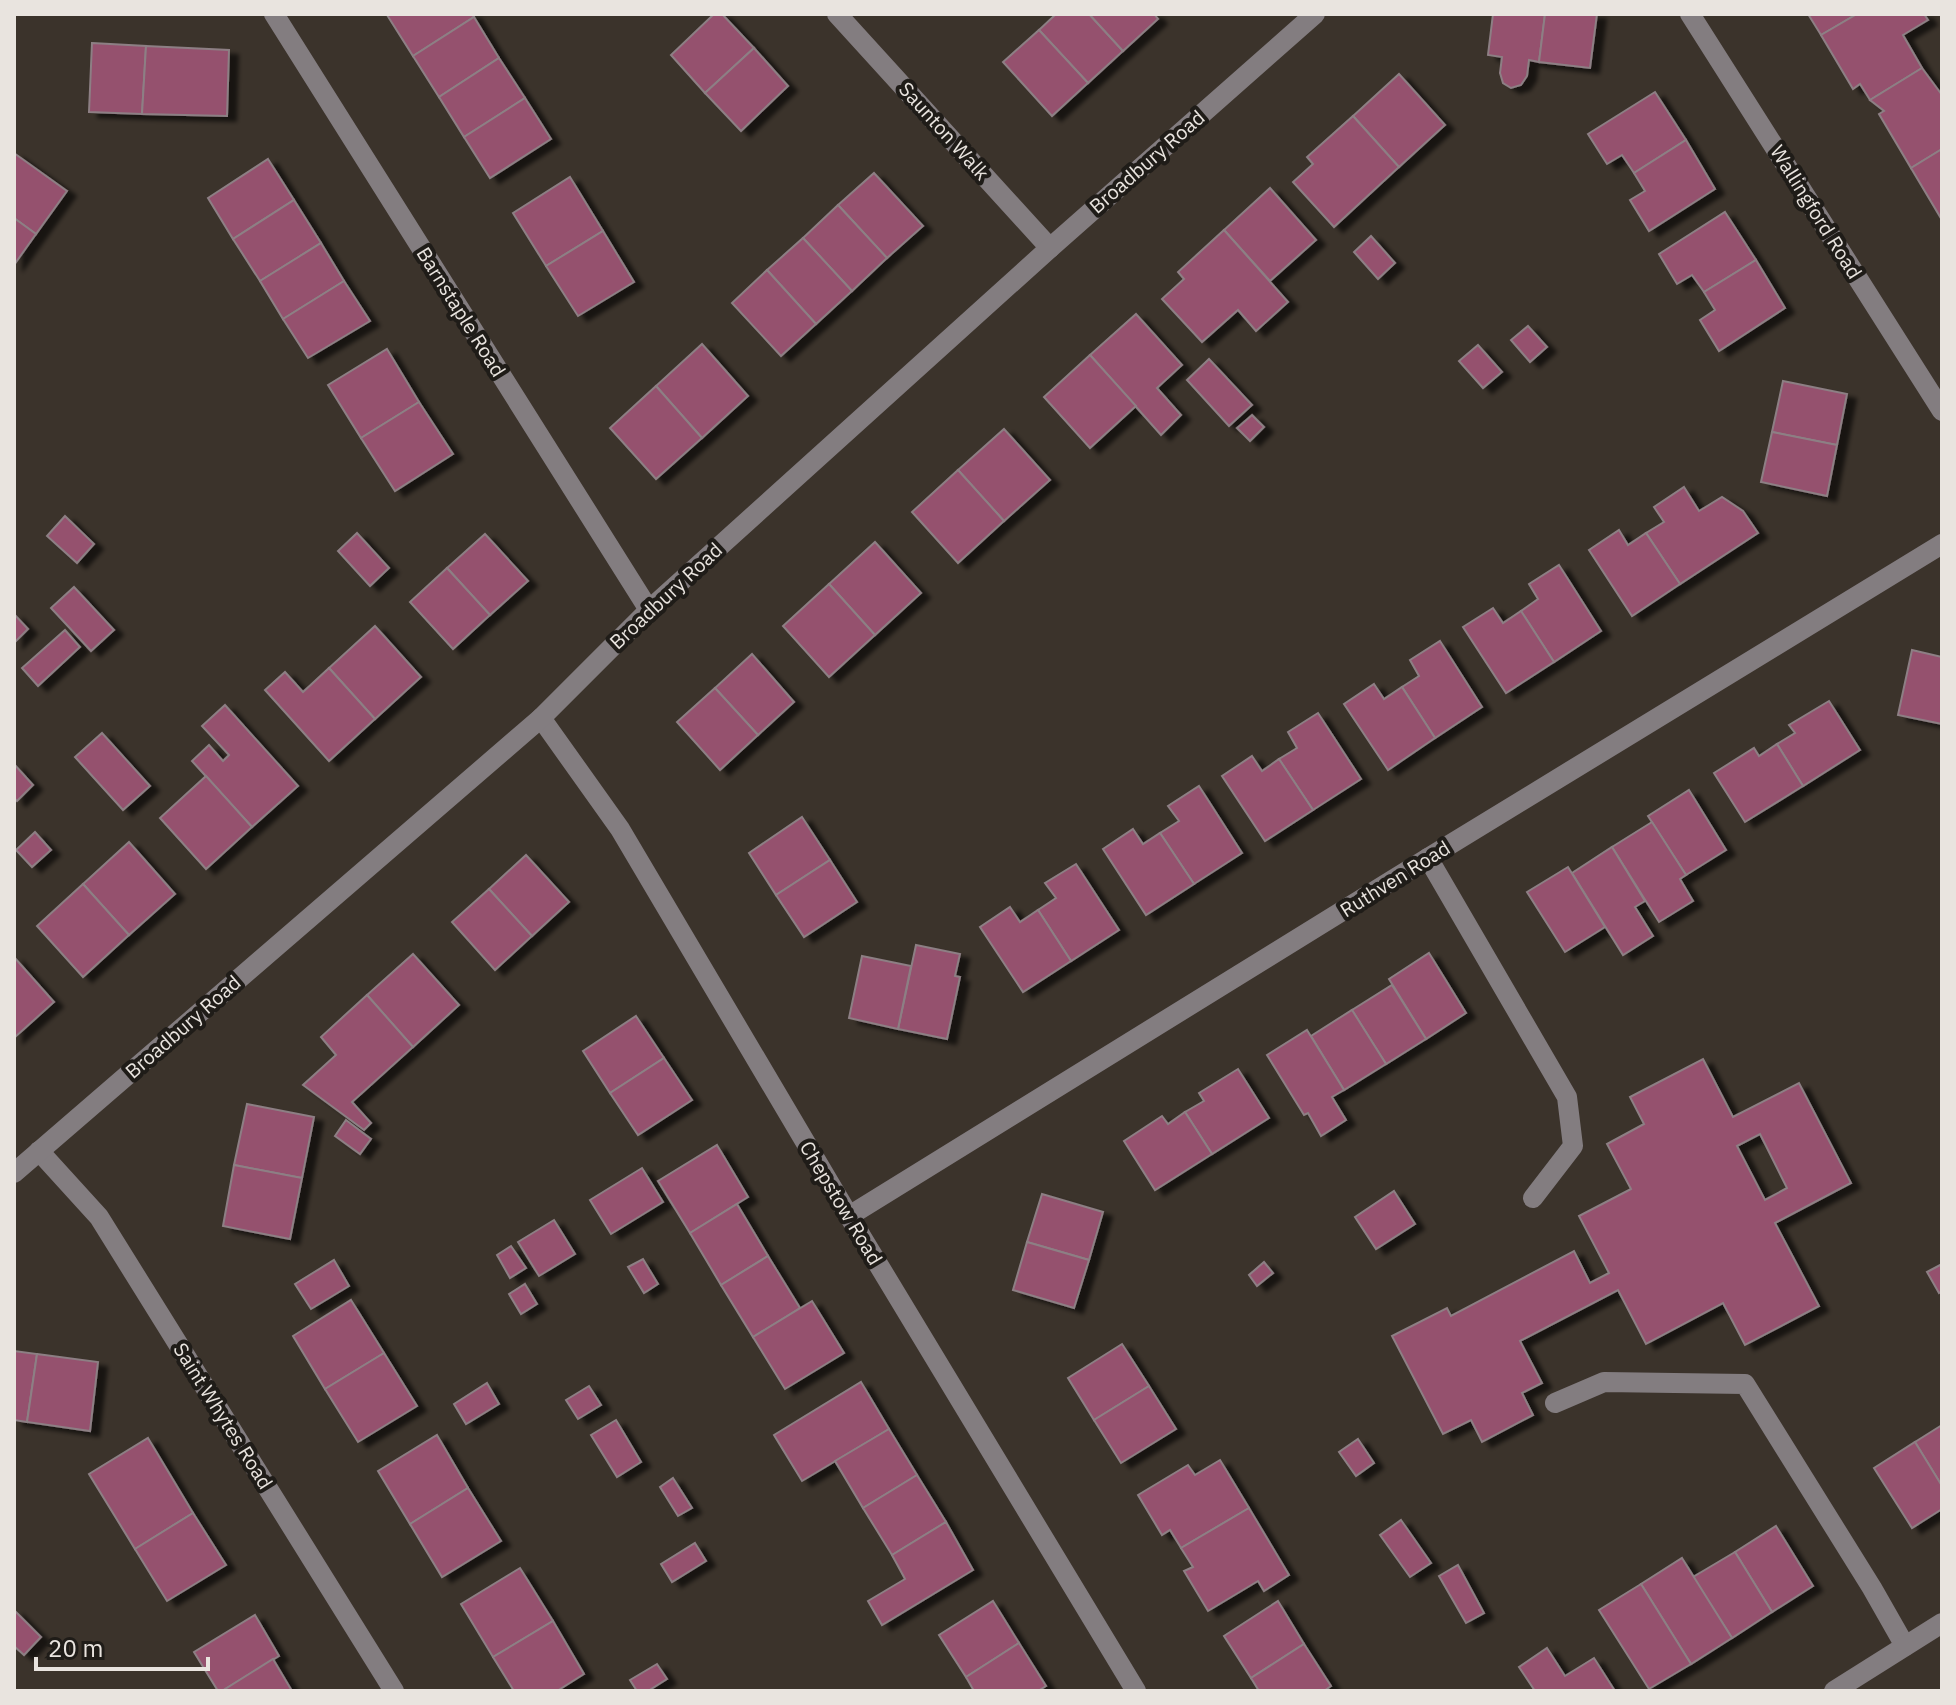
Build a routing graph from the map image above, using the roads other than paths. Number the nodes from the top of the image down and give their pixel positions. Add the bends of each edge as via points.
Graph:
1 (274, 14) edge
2 (837, 14) edge
3 (1315, 14) edge
4 (1690, 14) edge
5 (1050, 248) junction
6 (1942, 411) edge
7 (1942, 544) edge
8 (649, 610) junction
9 (541, 718) junction
10 (1428, 858) junction
11 (39, 1151) junction
12 (14, 1173) edge
13 (1533, 1198) dead end
14 (849, 1216) junction
15 (1555, 1403) dead end
16 (1942, 1623) edge
17 (1905, 1646) junction
18 (394, 1691) edge
19 (1136, 1691) edge
20 (1834, 1691) edge

1 - 8 street, Barnstaple Road
2 - 5 street, Saunton Walk
3 - 5 street, Broadbury Road
4 - 6 street, Wallingford Road
5 - 8 street, Broadbury Road
7 - 10 street, Ruthven Road
8 - 9 street, Broadbury Road
9 - 11 street, Broadbury Road
9 - 14 street, Chepstow Road via 620,829
10 - 13 street via 1567,1097 1573,1146
10 - 14 street, Ruthven Road
11 - 12 street, Broadbury Road
11 - 18 street, Saint Whytes Road via 99,1217
14 - 19 street, Chepstow Road
15 - 17 street via 1604,1382 1745,1384
16 - 17 street
17 - 20 street

